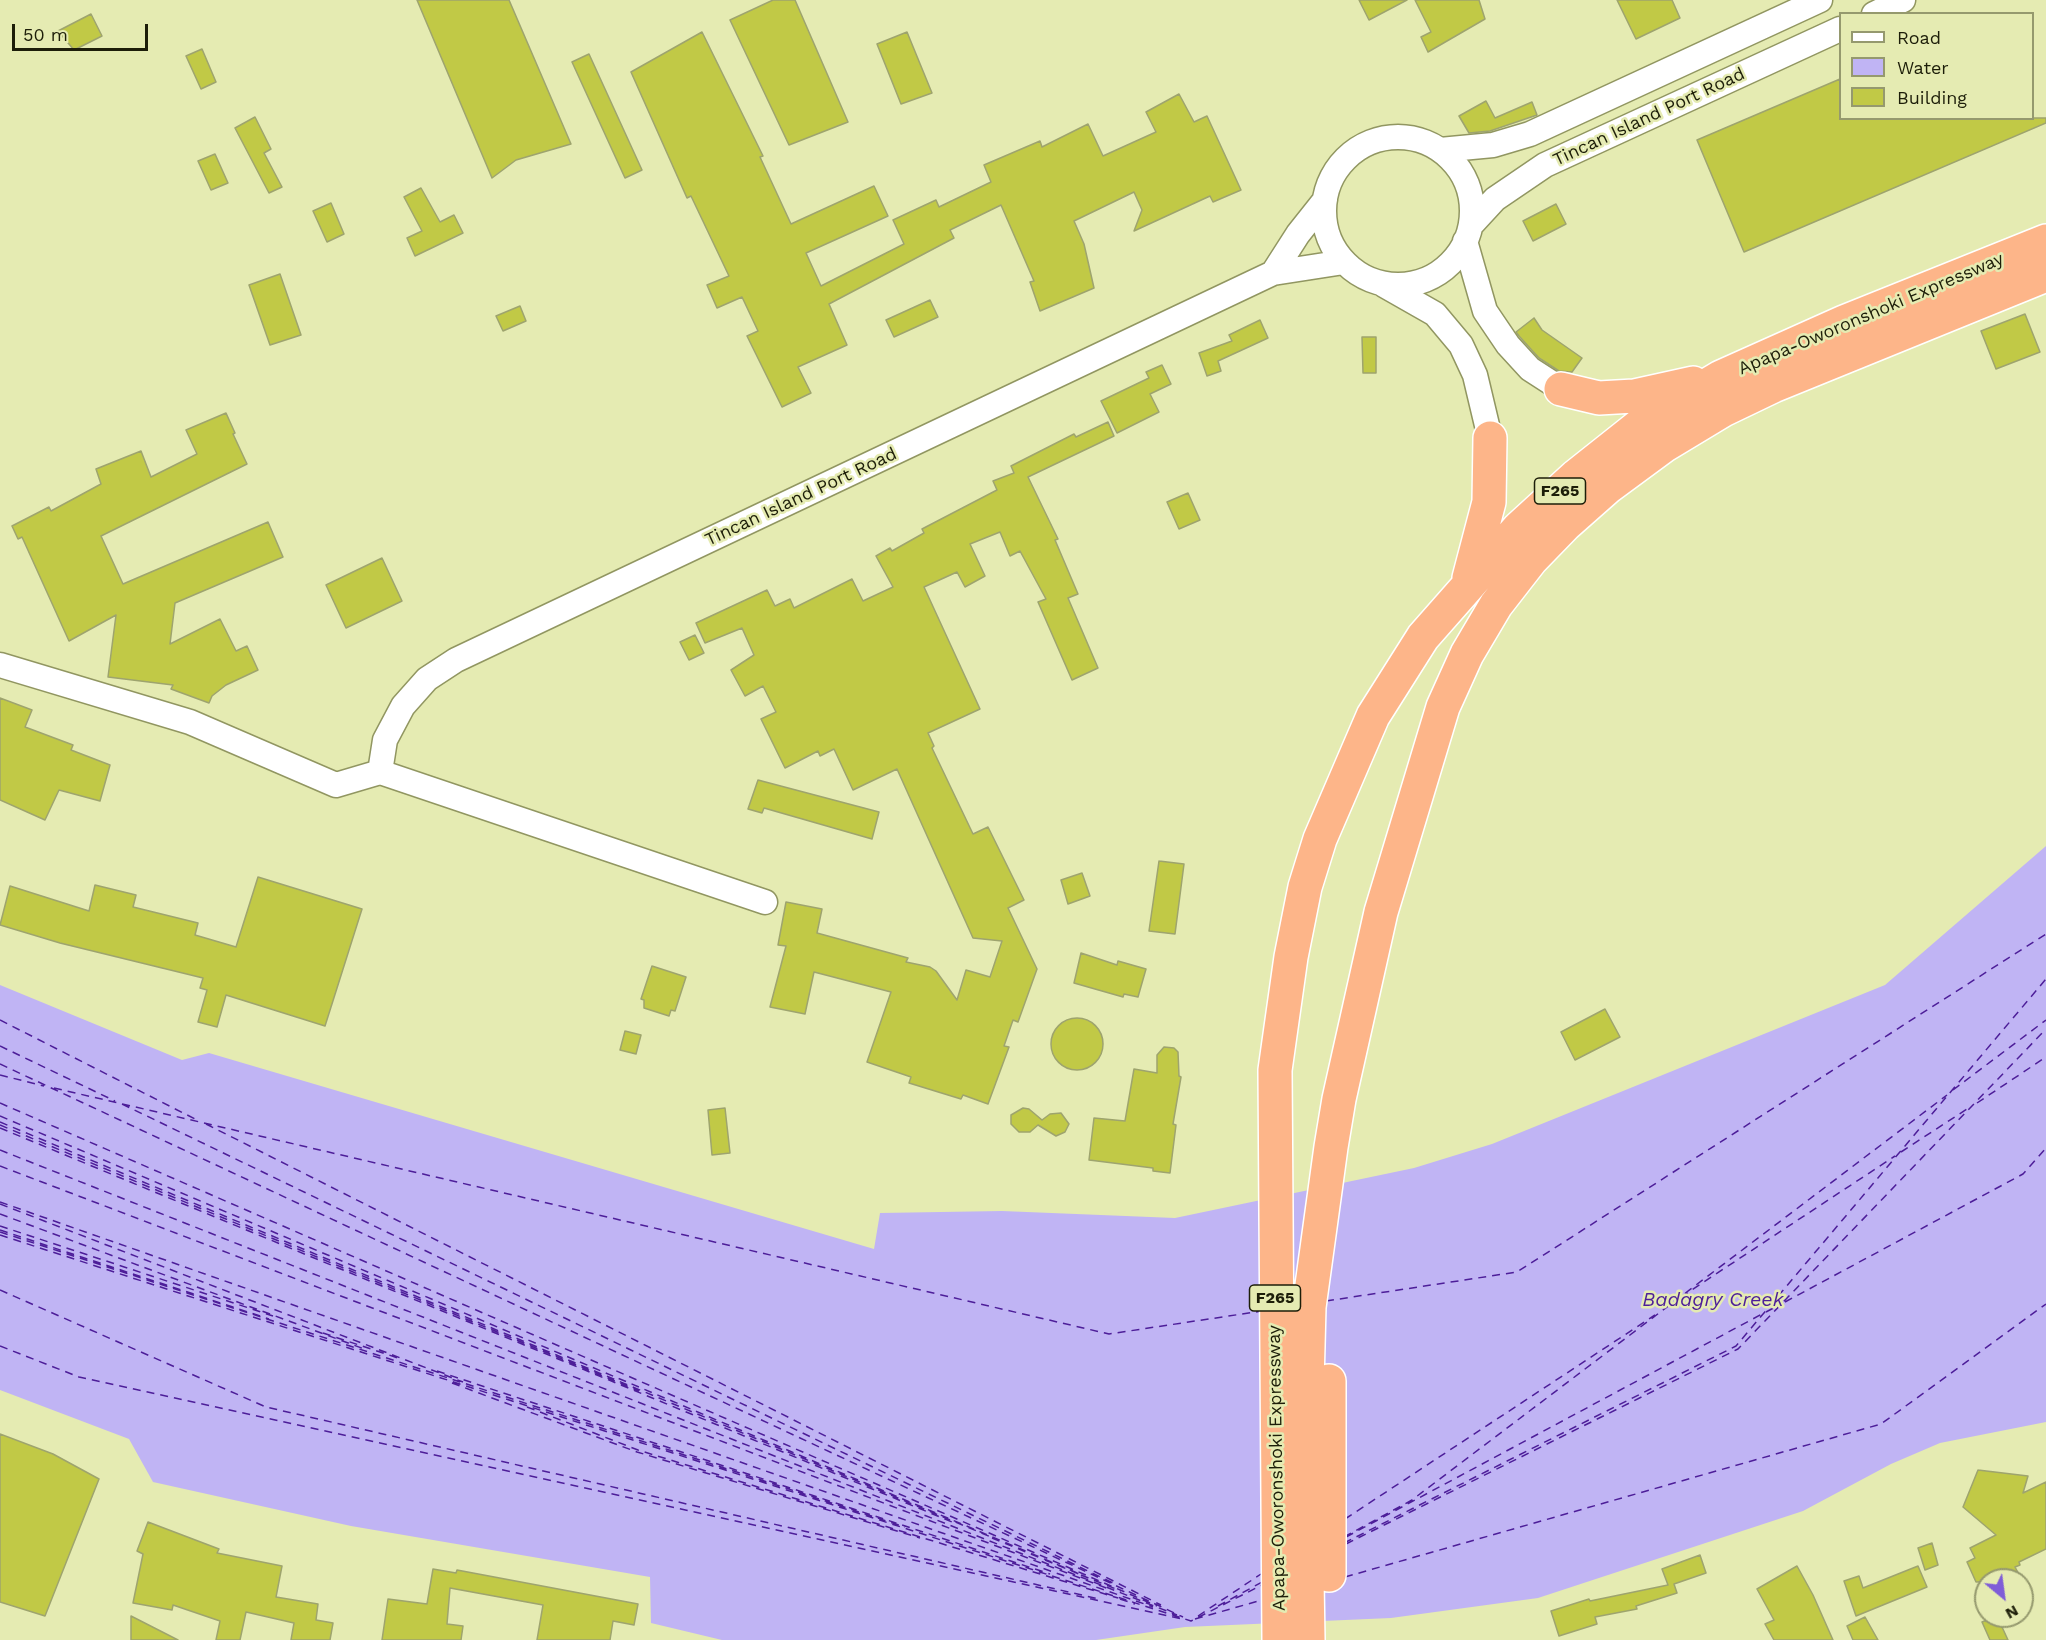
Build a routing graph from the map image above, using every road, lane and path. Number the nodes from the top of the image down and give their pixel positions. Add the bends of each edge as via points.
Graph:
1 (1820, 0) edge
2 (1903, 0) edge
3 (1878, 12) edge
4 (1839, 29) edge
5 (1440, 150) junction
6 (1325, 200) junction
7 (1468, 233) junction
8 (2046, 242) edge
9 (1344, 262) junction
10 (1273, 273) junction
11 (2046, 275) edge
12 (1380, 283) junction
13 (1721, 376) junction
14 (1561, 389) joint
15 (1490, 438) joint
16 (1466, 588) junction
17 (0, 665) edge
18 (380, 772) junction
19 (765, 902) dead end
20 (1315, 1253) junction
21 (1274, 1260) junction
22 (1257, 1640) edge
23 (1279, 1640) edge
24 (1308, 1640) edge
25 (1329, 1640) edge

1 - 5 street, Tincan Island Port Road via 1530,134 1493,145
2 - 3 street
4 - 7 street, Tincan Island Port Road via 1545,165 1495,199
5 - 6 street via 1406,138 1371,143 1340,165
5 - 7 street via 1467,183 1471,197
6 - 9 street via 1328,233
6 - 10 street
7 - 12 street via 1448,265 1423,280
7 - 14 street via 1485,310 1530,369
8 - 13 highway, Apapa-Oworonshoki Expressway / F265 via 1844,322
9 - 10 street, Tincan Island Port Road
9 - 12 street
10 - 18 street, Tincan Island Port Road via 456,660 428,679 403,706 385,740
11 - 20 highway, Apapa-Oworonshoki Expressway / F265 via 1723,410 1665,445 1608,487 1530,560 1496,605 1472,644 1443,707 1381,912 1339,1098
12 - 15 street via 1435,314 1461,345 1475,375
13 - 14 highway via 1599,399
13 - 16 highway, Apapa-Oworonshoki Expressway / F265 via 1640,426 1576,476 1519,528
15 - 16 highway via 1489,502
16 - 21 highway, Apapa-Oworonshoki Expressway / F265 via 1423,638 1374,716 1320,839 1305,887 1275,1070
17 - 18 street via 190,722 336,785
18 - 19 street
20 - 24 highway, Apapa-Oworonshoki Expressway / F265 via 1309,1307 1305,1461
20 - 25 highway via 1329,1307
21 - 22 highway via 1256,1299
21 - 23 highway, Apapa-Oworonshoki Expressway / F265

